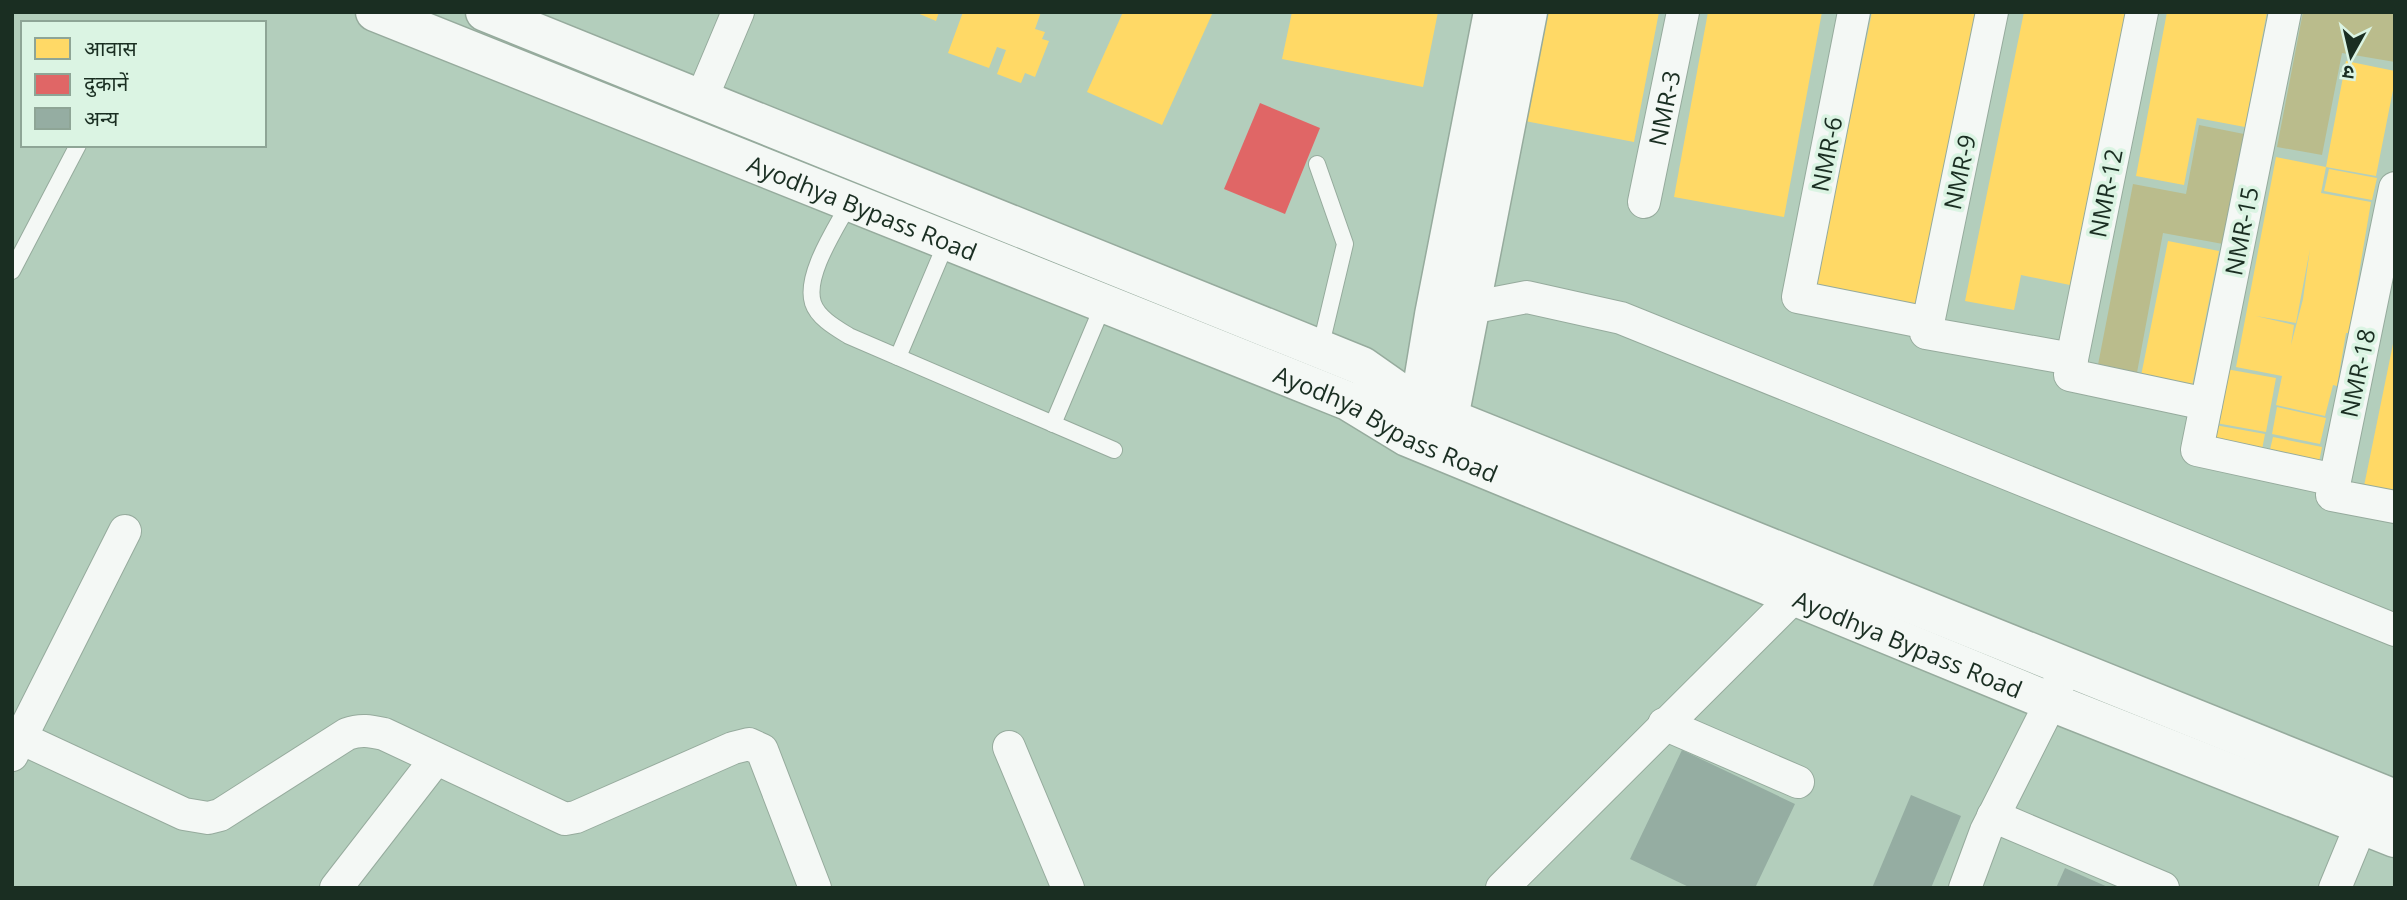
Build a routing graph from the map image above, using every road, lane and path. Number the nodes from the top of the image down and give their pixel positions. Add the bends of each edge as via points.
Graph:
1 (375, 12) edge
2 (485, 12) edge
3 (738, 12) edge
4 (1493, 12) edge
5 (1528, 12) edge
6 (1683, 12) edge
7 (1854, 12) edge
8 (1992, 12) edge
9 (2142, 12) edge
10 (2285, 12) edge
11 (701, 100) junction
12 (77, 147) edge
13 (1317, 164) dead end
14 (2395, 188) edge
15 (850, 201) junction
16 (1644, 202) dead end
17 (947, 241) junction
18 (12, 271) edge
19 (1111, 286) junction
20 (1452, 312) junction
21 (1927, 328) junction
22 (1320, 349) junction
23 (898, 357) junction
24 (2071, 367) junction
25 (2206, 404) junction
26 (1053, 424) junction
27 (1428, 428) junction
28 (1114, 450) dead end
29 (2335, 480) junction
30 (2395, 507) edge
31 (125, 531) dead end
32 (1818, 567) junction
33 (1794, 597) junction
34 (2395, 630) edge
35 (2065, 665) junction
36 (2051, 702) junction
37 (1664, 724) junction
38 (15, 742) edge
39 (1009, 747) dead end
40 (436, 759) junction
41 (1798, 782) dead end
42 (2383, 814) edge
43 (1993, 816) junction
44 (336, 888) edge
45 (814, 888) edge
46 (1068, 888) edge
47 (1502, 888) edge
48 (1965, 888) edge
49 (2163, 888) edge
50 (2335, 888) edge

1 - 15 main road, Ayodhya Bypass Road
2 - 11 main road, Ayodhya Bypass Road
3 - 11 street
4 - 20 main road
5 - 20 main road
6 - 16 street, NMR-3
7 - 21 street, NMR-6 via 1798,297
8 - 21 street, NMR-9
9 - 24 street, NMR-12
10 - 25 street, NMR-15
11 - 19 main road, Ayodhya Bypass Road
12 - 18 lane
13 - 22 lane via 1345,244
14 - 29 street, NMR-18
15 - 17 main road, Ayodhya Bypass Road
15 - 23 lane via 813,275 813,303 827,322 849,336
17 - 19 main road, Ayodhya Bypass Road
17 - 23 lane
19 - 22 main road, Ayodhya Bypass Road
19 - 26 lane
19 - 27 main road, Ayodhya Bypass Road via 1348,401
20 - 27 main road
20 - 34 street via 1527,297 1621,318
21 - 24 street
22 - 27 main road, Ayodhya Bypass Road via 1362,366
23 - 26 lane
24 - 25 street
25 - 29 street, NMR-15 via 2197,450
26 - 28 lane
27 - 32 main road, Ayodhya Bypass Road
27 - 33 main road, Ayodhya Bypass Road
29 - 30 street via 2332,495
31 - 38 street
32 - 33 street
32 - 35 main road, Ayodhya Bypass Road
33 - 36 main road, Ayodhya Bypass Road
33 - 37 street
35 - 36 street
35 - 42 main road, Ayodhya Bypass Road
36 - 42 main road, Ayodhya Bypass Road
36 - 43 street
37 - 41 street
37 - 47 street
38 - 40 street via 184,814 208,818 220,815 357,730 384,734
39 - 46 street
40 - 44 street
40 - 45 street via 565,819 749,744 762,750
42 - 50 street
43 - 48 street
43 - 49 street

